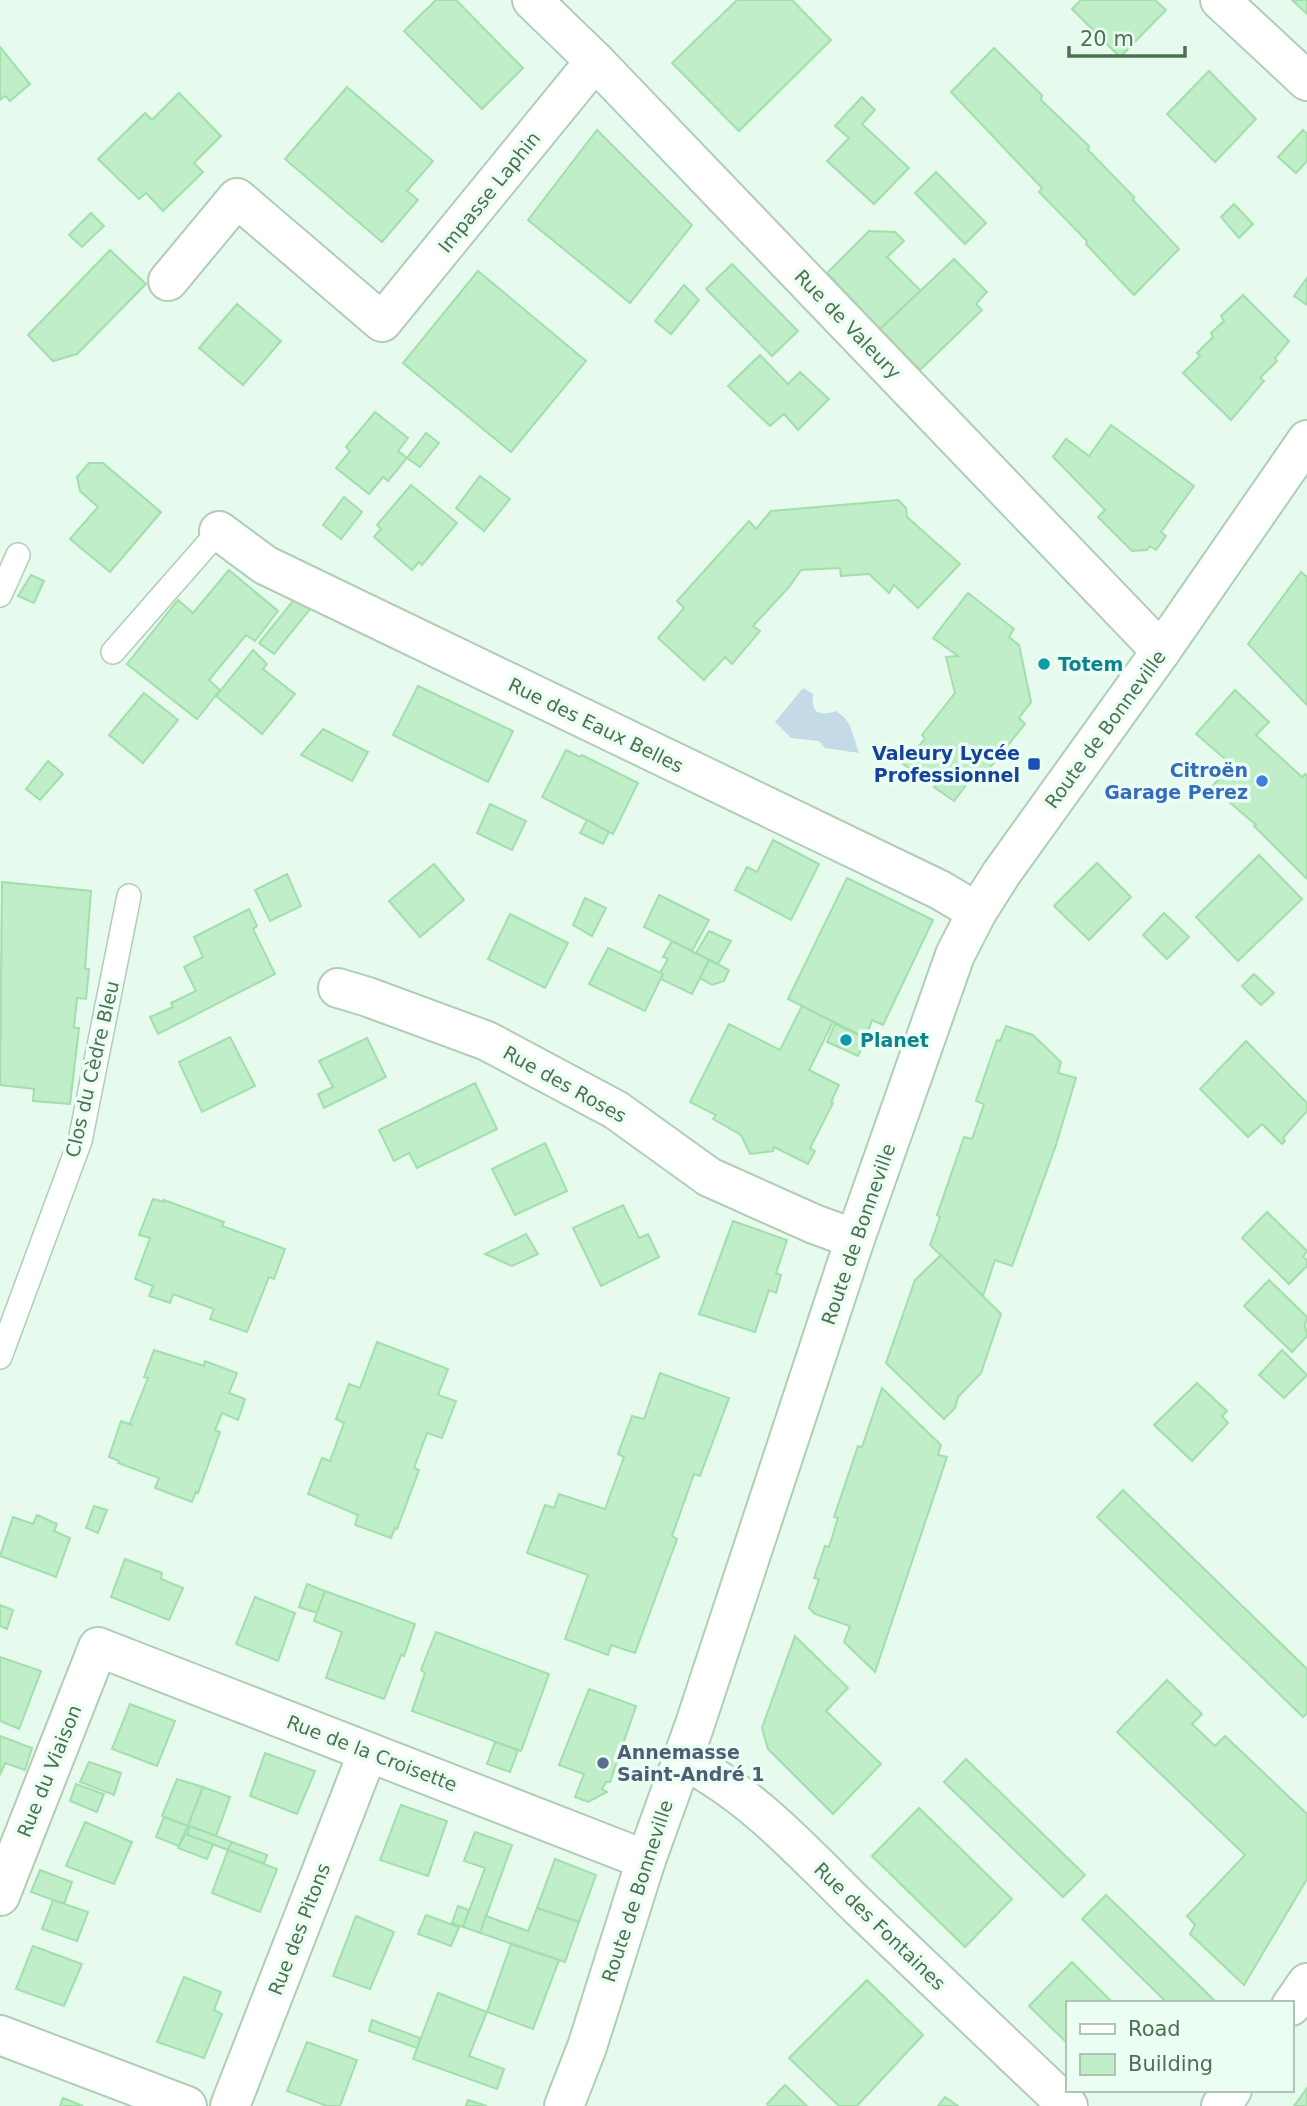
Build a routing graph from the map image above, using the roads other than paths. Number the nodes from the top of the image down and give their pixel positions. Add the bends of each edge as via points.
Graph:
1 (532, 0) edge
2 (1220, 0) edge
3 (596, 61) junction
4 (1307, 81) edge
5 (168, 281) dead end
6 (1307, 440) edge
7 (219, 531) joint
8 (18, 555) dead end
9 (0, 595) edge
10 (1161, 651) junction
11 (113, 652) dead end
12 (130, 896) dead end
13 (977, 912) junction
14 (338, 988) dead end
15 (855, 1239) junction
16 (0, 1357) edge
17 (99, 1647) joint
18 (368, 1752) junction
19 (681, 1759) junction
20 (646, 1860) junction
21 (0, 1896) edge
22 (1307, 1983) edge
23 (1293, 2003) edge
24 (0, 2035) edge
25 (187, 2106) edge
26 (230, 2106) edge
27 (564, 2106) edge
28 (1068, 2106) edge

1 - 3 street, Rue de Valeury
2 - 4 street
3 - 5 street, Impasse Laphin via 382,322 237,198
3 - 10 street, Rue de Valeury
6 - 10 street, Route de Bonneville
7 - 11 lane
7 - 13 street, Rue des Eaux Belles via 265,565 940,890
8 - 9 lane
10 - 13 street, Route de Bonneville
12 - 16 lane, Clos du Cèdre Bleu via 80,1141
13 - 15 street, Route de Bonneville via 955,955
14 - 15 street, Rue des Roses via 487,1041 616,1110 709,1177
15 - 19 street, Route de Bonneville
17 - 18 street, Rue de la Croisette
17 - 21 street, Rue du Viaison
18 - 20 street, Rue de la Croisette
18 - 26 street, Rue des Pitons
19 - 20 street, Route de Bonneville
19 - 28 street, Rue des Fontaines via 737,1793
20 - 27 street, Route de Bonneville
22 - 23 street
24 - 25 street

